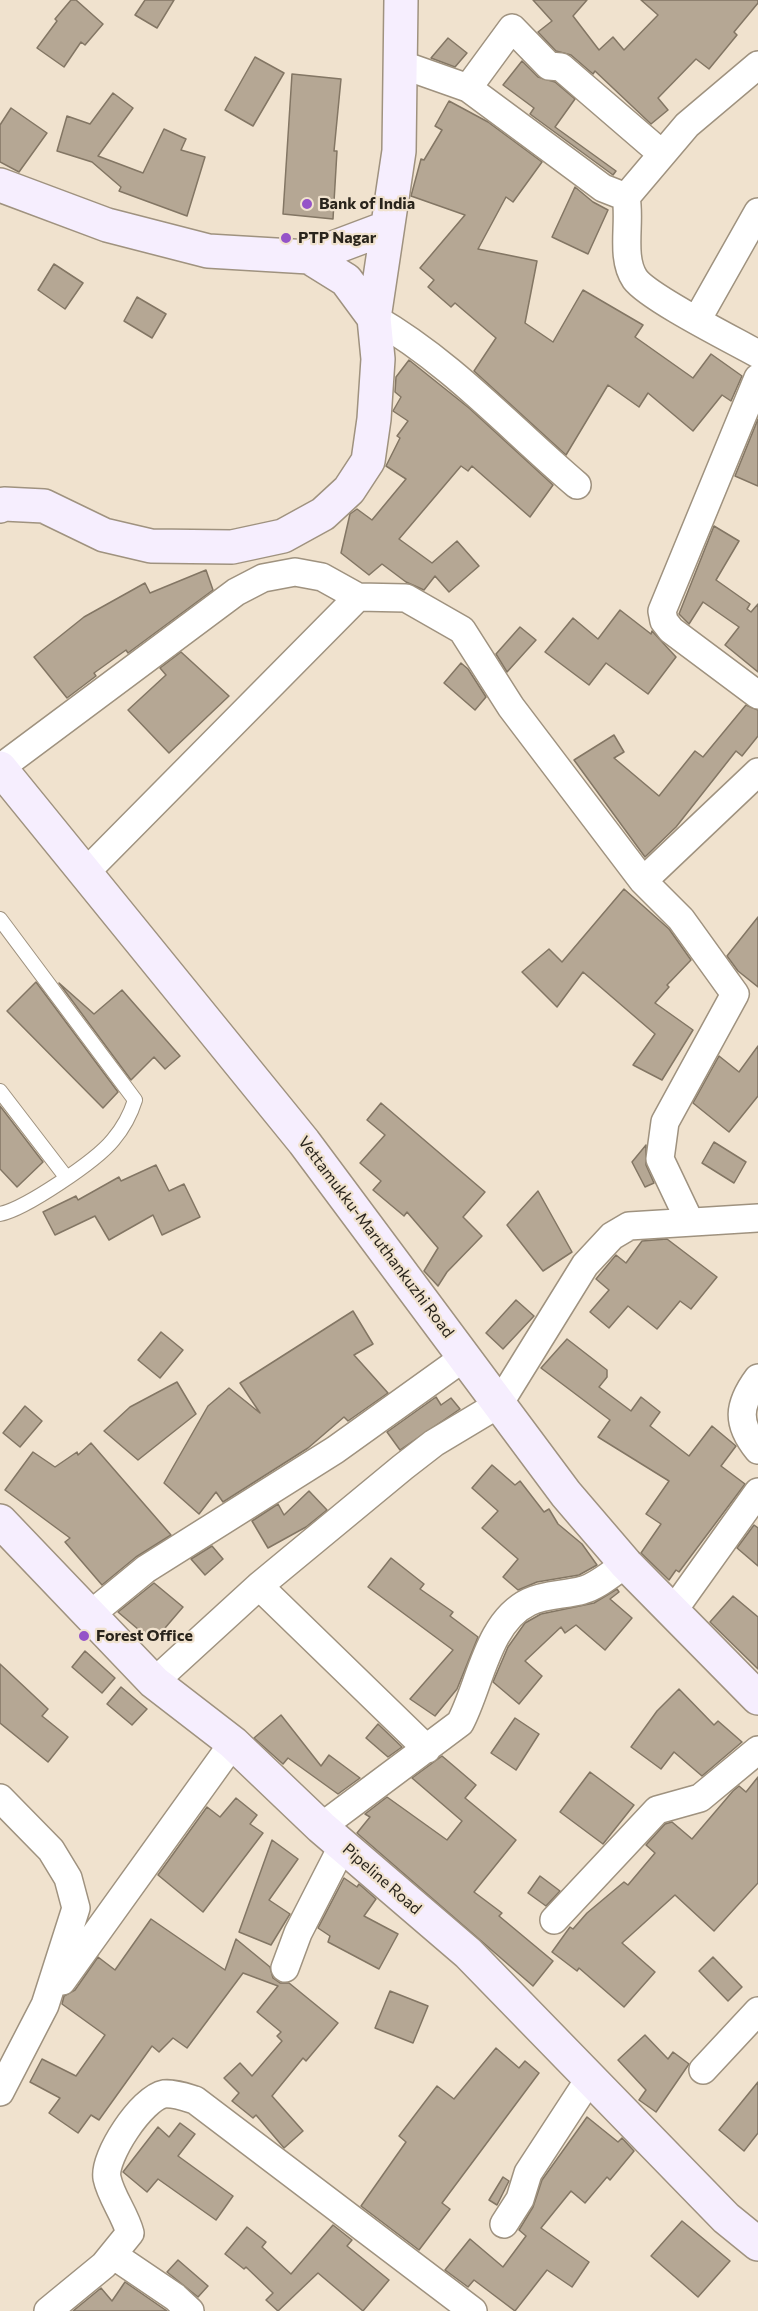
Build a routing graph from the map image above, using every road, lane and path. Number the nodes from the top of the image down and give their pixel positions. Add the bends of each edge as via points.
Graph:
1 (401, 0) edge
2 (400, 64) junction
3 (758, 66) edge
4 (468, 88) junction
5 (662, 154) junction
6 (0, 185) edge
7 (626, 197) junction
8 (758, 212) edge
9 (386, 228) junction
10 (309, 257) junction
11 (374, 318) junction
12 (698, 320) junction
13 (758, 354) edge
14 (758, 378) edge
15 (577, 485) dead end
16 (0, 506) edge
17 (358, 597) junction
18 (758, 695) edge
19 (0, 768) edge
20 (758, 772) edge
21 (84, 874) junction
22 (643, 881) junction
23 (0, 919) edge
24 (0, 1091) edge
25 (66, 1177) junction
26 (0, 1214) edge
27 (758, 1218) edge
28 (690, 1222) junction
29 (466, 1356) junction
30 (758, 1378) edge
31 (499, 1404) junction
32 (758, 1450) edge
33 (758, 1492) edge
34 (0, 1521) edge
35 (626, 1564) junction
36 (259, 1586) junction
37 (673, 1611) junction
38 (90, 1615) junction
39 (154, 1682) junction
40 (758, 1698) edge
41 (233, 1743) junction
42 (427, 1749) junction
43 (758, 1750) edge
44 (0, 1798) edge
45 (332, 1836) junction
46 (554, 1920) dead end
47 (285, 1968) dead end
48 (45, 2005) junction
49 (758, 2011) edge
50 (704, 2070) dead end
51 (590, 2078) junction
52 (0, 2092) edge
53 (504, 2224) dead end
54 (758, 2244) edge
55 (113, 2255) junction
56 (48, 2311) edge
57 (190, 2311) edge
58 (473, 2311) edge

1 - 2 main road
2 - 4 street
2 - 9 main road via 399,151
3 - 5 street via 687,125
4 - 5 street via 512,28 549,66 561,67
4 - 7 street via 603,188
5 - 7 street
6 - 10 main road via 107,225 208,251
7 - 12 street via 626,246 635,279
8 - 12 street
9 - 10 main road
9 - 11 main road
10 - 11 main road via 346,280
11 - 15 street via 411,339
11 - 16 main road via 378,359 368,461 349,490 323,514 283,536 232,547 151,546 104,535 44,506
12 - 13 street
14 - 18 street via 662,611 670,630
17 - 19 street via 322,577 295,572 263,578 236,592
17 - 21 street
17 - 22 street via 406,598 462,630 511,707
19 - 21 main road, Vettamukku-Maruthankuzhi Road
20 - 22 street
21 - 29 main road, Vettamukku-Maruthankuzhi Road via 304,1142
22 - 28 street via 681,919 735,994 665,1122 660,1160
23 - 25 lane via 135,1100 128,1120 111,1143
24 - 25 lane
25 - 26 lane
27 - 28 street
28 - 31 street via 629,1226 612,1236 585,1265
29 - 31 main road, Vettamukku-Maruthankuzhi Road
29 - 38 street via 335,1450 146,1569
30 - 32 street via 744,1398 742,1418 747,1436
31 - 35 main road, Vettamukku-Maruthankuzhi Road via 566,1494
31 - 36 street via 434,1443
33 - 37 street
34 - 38 main road, Pipeline Road
35 - 37 main road, Vettamukku-Maruthankuzhi Road
35 - 42 street via 585,1590 529,1602 508,1618 494,1638 472,1702 460,1724
36 - 39 street
36 - 42 street
37 - 40 main road, Vettamukku-Maruthankuzhi Road
38 - 39 main road, Pipeline Road
39 - 41 main road, Pipeline Road
41 - 45 main road, Pipeline Road
41 - 48 street
42 - 45 street
43 - 46 street via 700,1798 657,1809
44 - 48 street via 51,1850 68,1878 76,1908
45 - 47 street
45 - 51 main road, Pipeline Road via 468,1953
48 - 52 street
49 - 50 street
51 - 53 street via 528,2173 520,2199
51 - 54 main road, Pipeline Road via 726,2218
55 - 56 street
55 - 57 street
55 - 58 street via 130,2233 106,2177 108,2162 144,2104 162,2094 180,2095 195,2100

